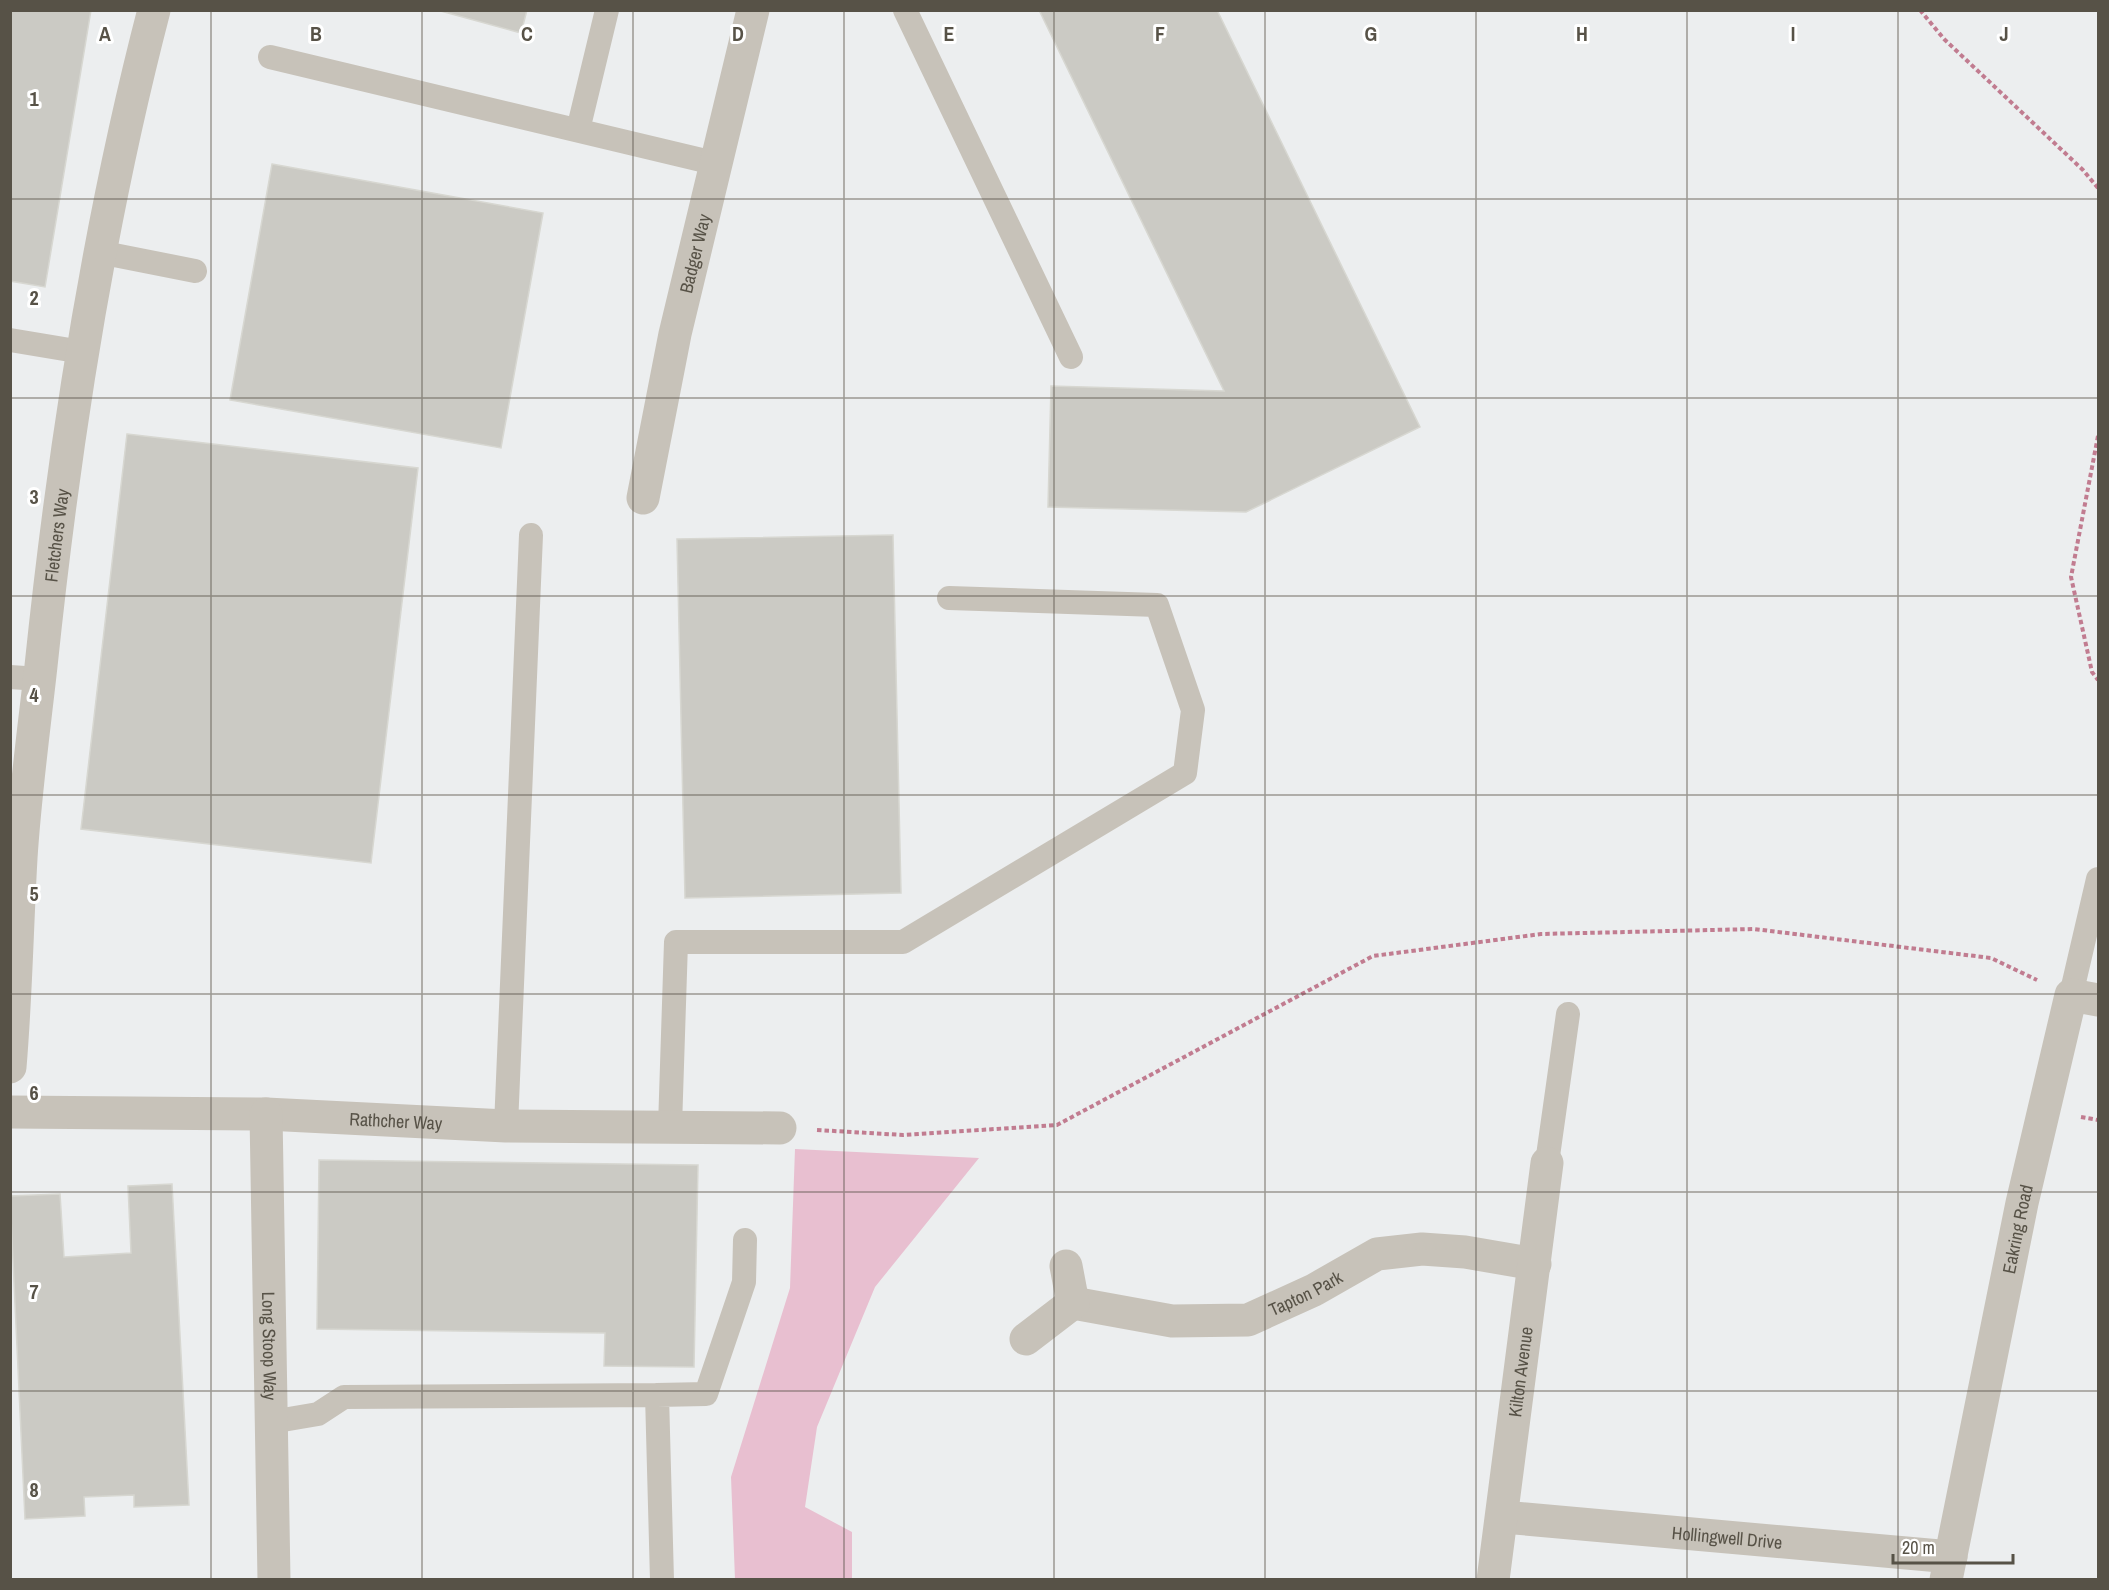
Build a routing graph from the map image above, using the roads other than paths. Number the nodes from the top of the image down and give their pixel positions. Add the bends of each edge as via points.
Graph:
1 (154, 10) edge
2 (607, 10) edge
3 (753, 10) edge
4 (905, 10) edge
5 (270, 57) dead end
6 (578, 130) junction
7 (714, 163) junction
8 (99, 252) junction
9 (195, 271) dead end
10 (10, 340) edge
11 (82, 352) junction
12 (1071, 357) dead end
13 (643, 498) dead end
14 (531, 535) dead end
15 (949, 598) dead end
16 (25, 678) edge
17 (19, 785) edge
18 (2098, 879) edge
19 (14, 983) edge
20 (2084, 997) edge
21 (1568, 1014) dead end
22 (10, 1067) edge
23 (10, 1112) edge
24 (266, 1114) junction
25 (506, 1126) junction
26 (670, 1127) junction
27 (780, 1128) road end
28 (1547, 1163) joint
29 (745, 1240) dead end
30 (1535, 1264) junction
31 (1066, 1266) dead end
32 (1073, 1303) junction
33 (1026, 1339) dead end
34 (657, 1395) junction
35 (271, 1422) junction
36 (1503, 1517) junction
37 (1949, 1568) edge
38 (274, 1580) edge
39 (662, 1580) edge
40 (1493, 1580) edge

1 - 8 street, Fletchers Way
2 - 6 lane
3 - 7 street, Badger Way
4 - 12 lane
5 - 6 lane
6 - 7 lane
7 - 13 street, Badger Way
8 - 9 lane
8 - 11 street, Fletchers Way
10 - 11 lane
11 - 16 street, Fletchers Way
14 - 25 lane
15 - 26 lane via 1157,605 1193,710 1185,772 903,942 676,942
16 - 17 street, Fletchers Way
17 - 19 street, Fletchers Way via 21,857
18 - 20 lane, Eakring Road
19 - 22 street, Fletchers Way
20 - 37 street, Eakring Road via 2022,1203
21 - 28 lane
23 - 24 street, Rathcher Way
24 - 25 street, Rathcher Way
24 - 35 street, Long Stoop Way
25 - 26 street, Rathcher Way
26 - 27 street, Rathcher Way
28 - 30 street, Kilton Avenue
29 - 34 lane via 744,1282 706,1394
30 - 32 street, Tapton Park via 1422,1249 1377,1254 1314,1290 1248,1320 1172,1321
30 - 36 street, Kilton Avenue
31 - 32 street
32 - 33 street
34 - 35 lane via 344,1397 318,1414
34 - 39 lane
35 - 38 street, Long Stoop Way
36 - 37 street, Hollingwell Drive
36 - 40 street, Kilton Avenue

